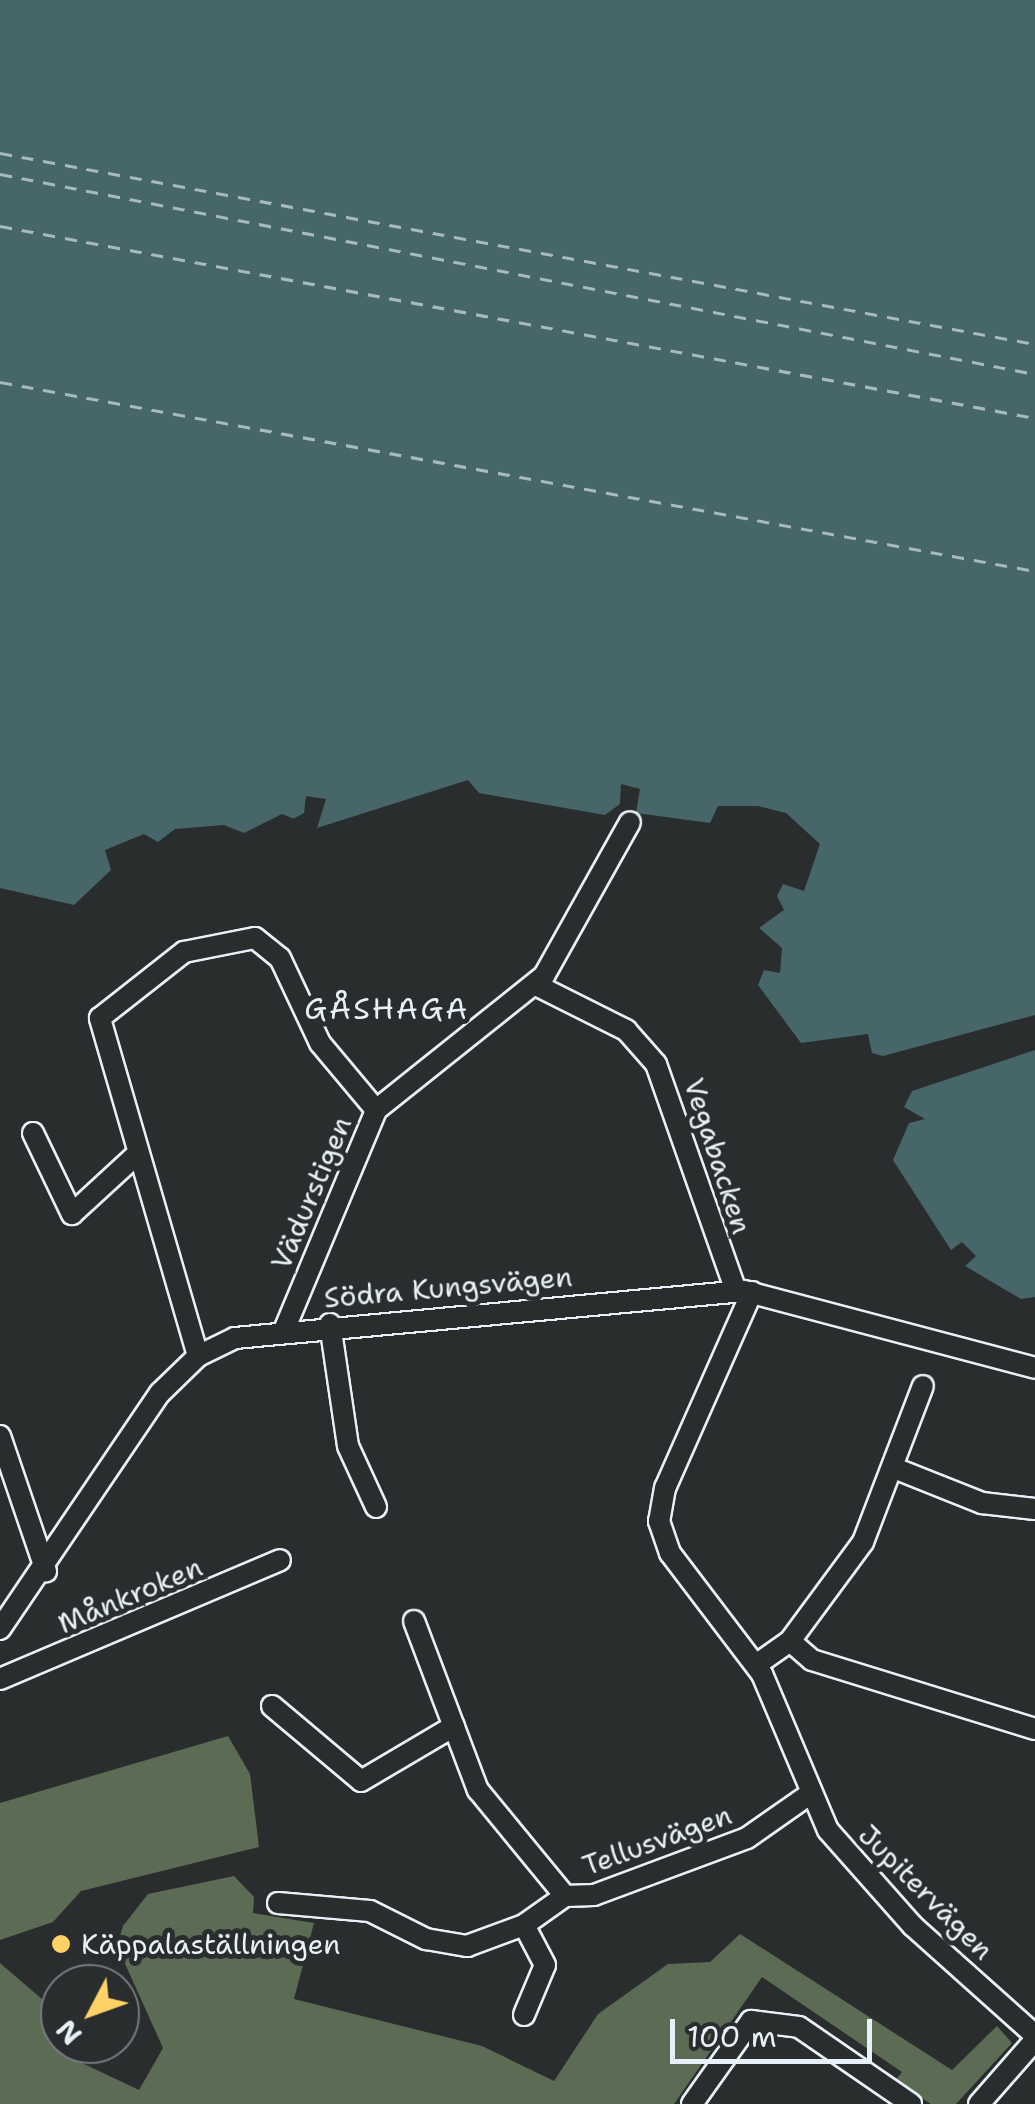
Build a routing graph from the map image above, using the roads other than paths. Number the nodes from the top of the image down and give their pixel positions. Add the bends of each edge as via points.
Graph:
1 (630, 822) dead end
2 (536, 985) junction
3 (376, 1110) junction
4 (32, 1133) dead end
5 (134, 1158) junction
6 (744, 1292) junction
7 (330, 1324) junction
8 (285, 1328) junction
9 (198, 1356) junction
10 (1035, 1368) edge
11 (923, 1386) dead end
12 (0, 1436) edge
13 (894, 1468) junction
14 (376, 1507) dead end
15 (1035, 1508) edge
16 (280, 1560) dead end
17 (46, 1571) junction
18 (414, 1621) dead end
19 (0, 1629) edge
20 (790, 1641) junction
21 (756, 1665) junction
22 (0, 1679) edge
23 (272, 1706) dead end
24 (454, 1726) junction
25 (1035, 1729) edge
26 (807, 1796) junction
27 (565, 1896) junction
28 (278, 1902) dead end
29 (524, 1925) junction
30 (524, 2015) dead end
31 (1035, 2038) edge
32 (899, 2101) edge
33 (692, 2104) edge
34 (979, 2104) edge

1 - 2 street, Vädurstigen
2 - 3 street, Vädurstigen
2 - 6 street, Vegabacken via 626,1030 656,1064
3 - 5 street via 320,1043 269,944 238,940 184,952 100,1018
3 - 8 street, Vädurstigen
4 - 5 street via 72,1214
5 - 9 street
6 - 7 street, Södra Kungsvägen
6 - 10 street, Södra Kungsvägen
6 - 21 street, Jupitervägen via 676,1454 660,1521 684,1576
7 - 8 street, Södra Kungsvägen
7 - 14 street via 348,1446
8 - 9 street, Södra Kungsvägen
9 - 17 street, Södra Kungsvägen via 160,1393
11 - 13 street
12 - 17 street
13 - 15 street via 982,1503
13 - 20 street via 863,1542
16 - 22 street, Månkroken
17 - 19 street, Södra Kungsvägen
18 - 24 street
20 - 21 street
20 - 25 street via 812,1660
21 - 26 street, Jupitervägen
23 - 24 street via 362,1782
24 - 27 street via 486,1802
26 - 27 street, Tellusvägen via 747,1838 594,1895
26 - 31 street, Jupitervägen via 864,1877
27 - 29 street, Tellusvägen
28 - 29 street, Tellusvägen via 370,1912 445,1944
29 - 30 street via 545,1965
31 - 34 street
32 - 33 street via 799,2027 751,2021

